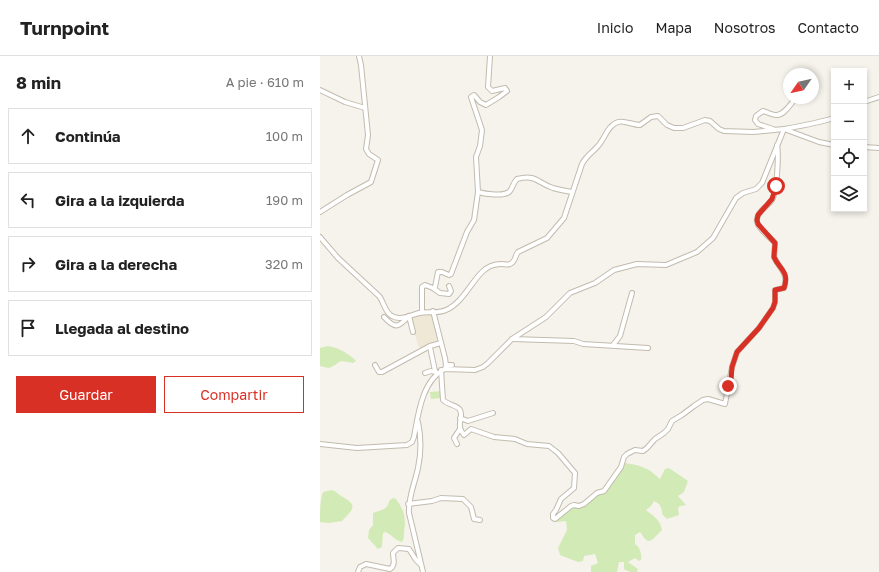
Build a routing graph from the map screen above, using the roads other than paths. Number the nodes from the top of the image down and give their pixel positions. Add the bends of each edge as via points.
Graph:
1 (359, 56) edge
2 (490, 56) edge
3 (320, 90) edge
4 (879, 97) edge
5 (867, 101) edge
6 (791, 104) edge
7 (365, 108) junction
8 (831, 119) edge
9 (784, 129) junction
10 (775, 130) junction
11 (831, 144) edge
12 (777, 145) junction
13 (867, 146) edge
14 (879, 148) edge
15 (478, 192) junction
16 (572, 192) junction
17 (320, 212) edge
18 (320, 237) edge
19 (449, 286) dead end
20 (433, 288) junction
21 (632, 293) dead end
22 (433, 311) junction
23 (422, 312) junction
24 (409, 316) junction
25 (384, 317) dead end
26 (413, 332) dead end
27 (512, 339) junction
28 (441, 343) junction
29 (613, 345) junction
30 (430, 348) dead end
31 (648, 348) dead end
32 (452, 365) dead end
33 (375, 366) dead end
34 (441, 370) junction
35 (425, 373) dead end
36 (493, 413) dead end
37 (460, 418) junction
38 (418, 419) junction
39 (460, 429) junction
40 (320, 444) edge
41 (457, 444) dead end
42 (408, 504) junction
43 (480, 520) dead end
44 (420, 564) junction
45 (358, 572) edge
46 (423, 572) edge

1 - 7 street
2 - 15 street via 488,87 492,92 505,88 507,91 486,105 474,95 471,97 482,130 476,157
3 - 7 street
4 - 5 street
6 - 10 street via 779,115 763,111 756,116 758,124
7 - 17 street via 368,135 366,149 378,160 371,182
8 - 9 street
9 - 10 street
9 - 11 street
9 - 12 street
10 - 16 street via 724,131 705,120 683,128 674,128 655,115 640,125 619,121 608,130 597,147 585,158
12 - 27 street via 762,183 756,189 736,198 713,238 697,252 666,265 637,264 614,270 596,283 570,294 546,317
12 - 39 street via 775,193 757,220 775,243 774,257 785,273 786,282 784,288 775,290 773,308 737,352 725,404 708,399 698,402 672,421 664,433 643,451 635,450 627,454 604,491 597,493 584,504 570,506 555,519 553,514 560,499 574,488 575,473 558,453 549,446 527,444 471,430 464,435
13 - 14 street
15 - 16 street via 504,195 517,179 530,178
15 - 20 street via 474,220 453,272 449,275 438,272
16 - 22 street via 564,218 547,238 518,252 512,264 498,264 486,269 455,304 446,310
18 - 24 street via 382,300 387,312 400,318
19 - 20 street via 449,294
20 - 23 street via 425,284 422,287
21 - 29 street via 620,336
22 - 23 street
22 - 28 street
23 - 24 street
24 - 25 street via 396,326
24 - 26 street
27 - 29 street
27 - 34 street via 482,367 475,370
28 - 33 street via 430,346 382,372
28 - 34 street
29 - 31 street
30 - 34 street
32 - 34 street
34 - 35 street
34 - 37 street via 444,400 460,410
34 - 38 street via 433,378 423,396
36 - 37 street via 468,421
37 - 39 street
38 - 40 street via 412,442 407,445 357,448
38 - 42 street via 419,467
39 - 41 street via 454,438
42 - 43 street via 441,498 463,499 471,507 474,519
42 - 44 street
44 - 45 street via 409,549 398,548 393,553 394,564 390,569 366,564 360,567
44 - 46 street

